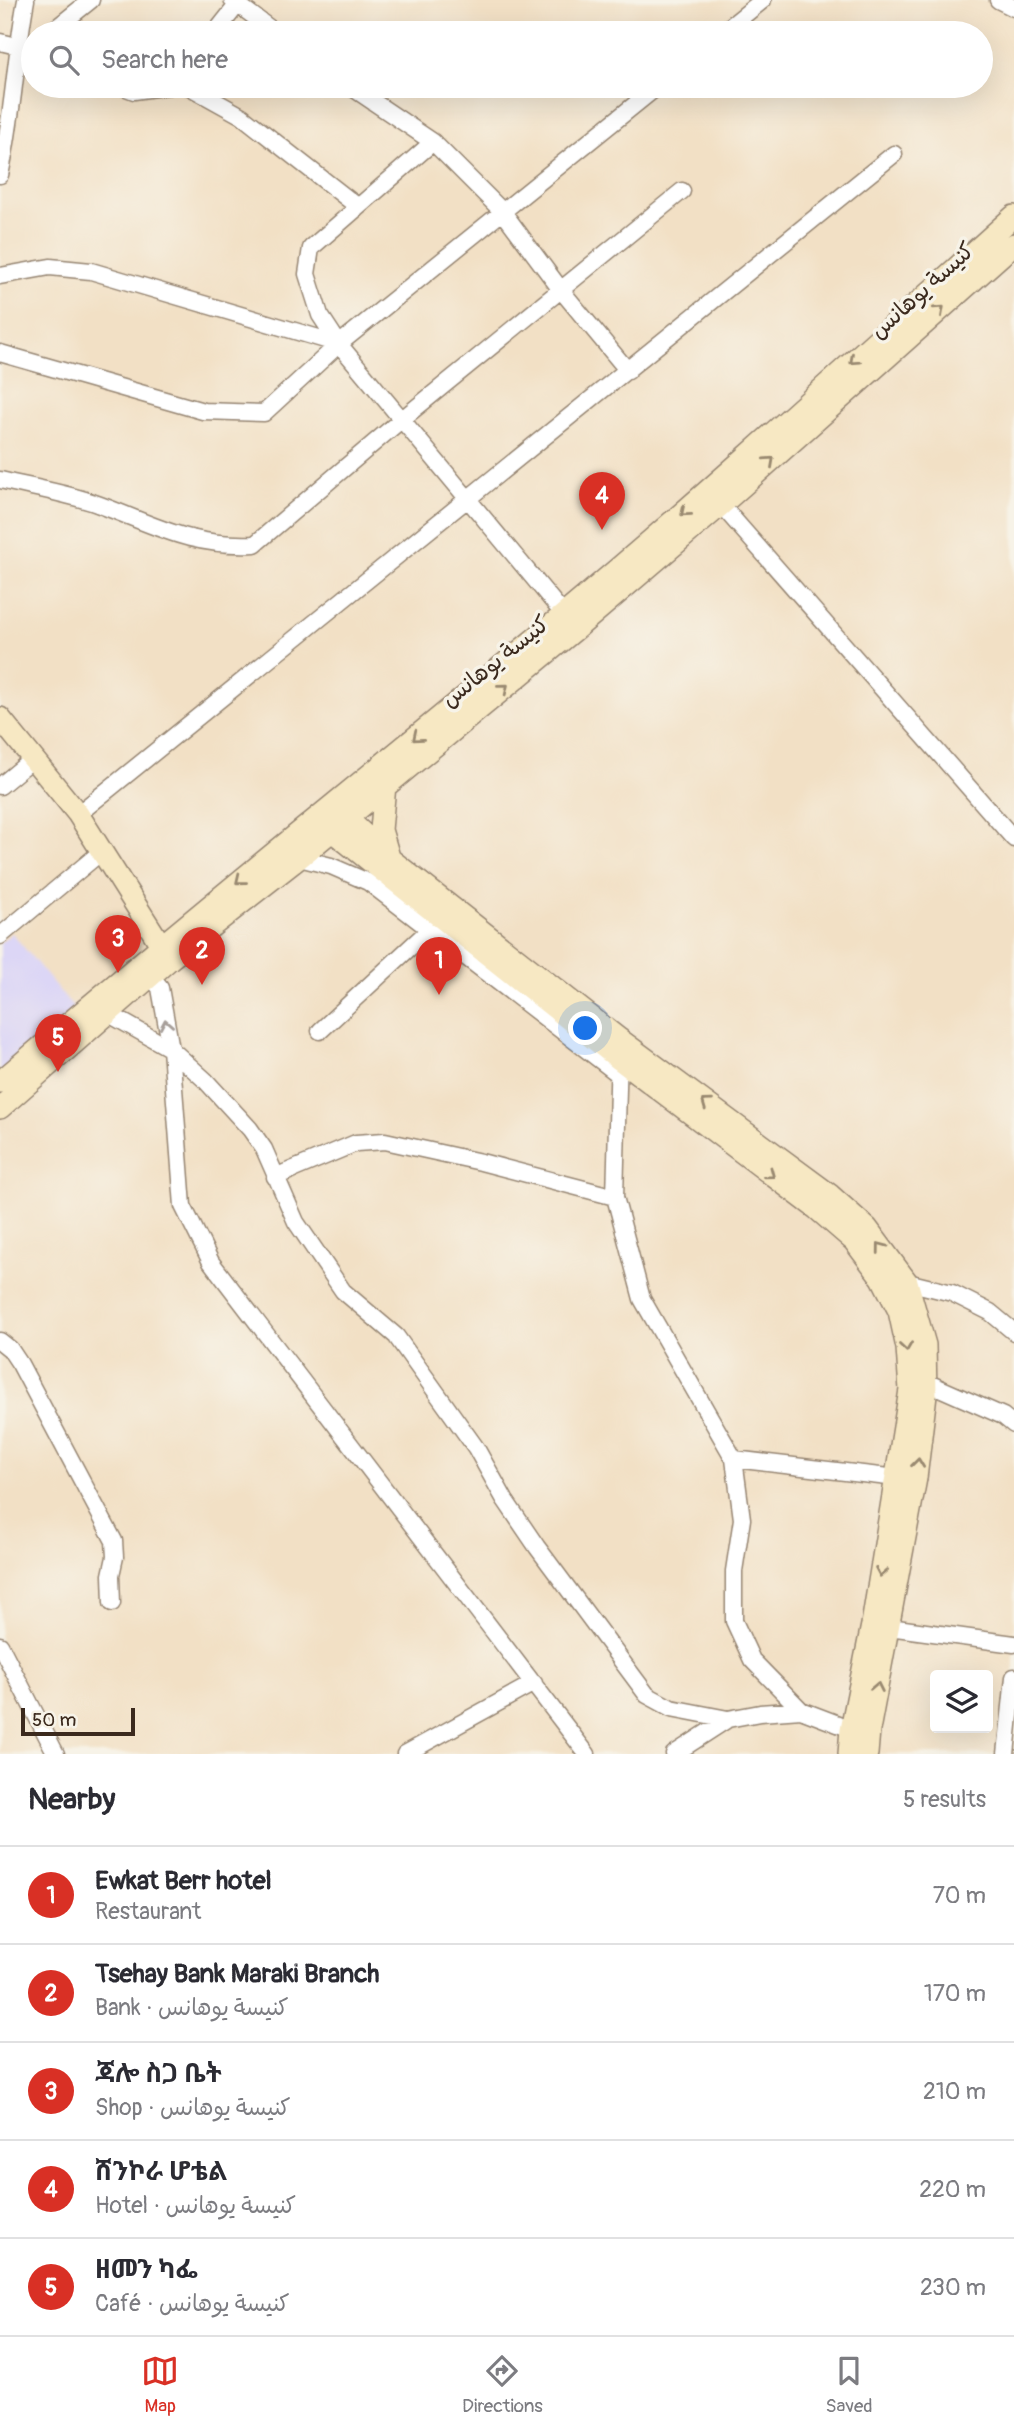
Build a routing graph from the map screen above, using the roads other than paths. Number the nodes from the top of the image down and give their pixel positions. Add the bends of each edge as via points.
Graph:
1 (26, 0) edge
2 (91, 0) edge
3 (763, 0) edge
4 (998, 0) edge
5 (235, 2) edge
6 (1014, 8) edge
7 (26, 21) edge
8 (65, 21) edge
9 (223, 21) edge
10 (260, 21) edge
11 (737, 21) edge
12 (0, 41) edge
13 (21, 45) edge
14 (21, 63) edge
15 (210, 98) edge
16 (368, 98) edge
17 (643, 98) edge
18 (4, 136) edge
19 (433, 142) junction
20 (894, 154) dead end
21 (0, 175) edge
22 (682, 191) dead end
23 (358, 206) junction
24 (503, 212) junction
25 (1014, 216) edge
26 (1014, 244) edge
27 (0, 276) edge
28 (561, 290) junction
29 (339, 344) junction
30 (0, 353) edge
31 (628, 371) junction
32 (401, 420) junction
33 (0, 480) edge
34 (467, 498) junction
35 (715, 498) junction
36 (570, 622) junction
37 (0, 718) edge
38 (34, 758) junction
39 (384, 785) junction
40 (0, 786) edge
41 (78, 814) junction
42 (332, 817) junction
43 (1014, 839) edge
44 (101, 852) junction
45 (299, 858) junction
46 (390, 859) junction
47 (430, 929) junction
48 (0, 936) edge
49 (165, 952) junction
50 (146, 969) junction
51 (102, 1007) junction
52 (320, 1031) dead end
53 (171, 1049) junction
54 (619, 1058) junction
55 (0, 1082) edge
56 (1, 1106) edge
57 (275, 1177) junction
58 (615, 1197) junction
59 (907, 1282) junction
60 (1014, 1332) edge
61 (0, 1340) edge
62 (926, 1382) junction
63 (1014, 1425) edge
64 (734, 1459) junction
65 (897, 1478) junction
66 (112, 1602) dead end
67 (889, 1627) junction
68 (1014, 1644) edge
69 (0, 1645) edge
70 (1014, 1677) edge
71 (534, 1683) junction
72 (801, 1710) junction
73 (728, 1719) junction
74 (860, 1729) junction
75 (56, 1754) edge
76 (405, 1754) edge
77 (587, 1754) edge
78 (674, 1754) edge
79 (849, 1754) edge
80 (867, 1754) edge
81 (1006, 1754) edge

1 - 7 street
2 - 8 street
3 - 11 street
4 - 6 street
5 - 9 street
5 - 10 street
12 - 13 street
14 - 18 street
15 - 23 street via 242,116
16 - 19 street
17 - 24 street
18 - 21 street
19 - 23 street
19 - 24 street
20 - 31 street
22 - 28 street
23 - 29 street via 311,248 307,274 320,316
24 - 28 street
24 - 29 street
25 -> 35 street
35 -> 26 street, كنيسة يوهانس
27 - 29 street via 50,267 91,271
28 - 31 street
28 - 32 street
29 - 30 street via 264,413 203,411
29 - 32 street
31 - 34 street
32 - 33 street via 255,544 225,545 189,538 97,504
32 - 34 street
34 - 36 street
34 - 41 street
35 - 36 street
35 - 43 street
39 -> 36 street, كنيسة يوهانس
36 -> 42 street
37 - 38 street
38 - 40 street
38 - 41 street
39 - 42 street, كنيسة يوهانس
39 - 46 street via 381,830
41 - 44 street
42 - 45 street, كنيسة يوهانس
42 - 46 street
42 -> 49 street
42 - 54 street
44 - 48 street
44 - 49 street
45 - 47 street via 368,882
45 - 49 street, كنيسة يوهانس
46 - 54 street
47 - 52 street
47 - 54 street
49 - 50 street
50 - 51 street
53 -> 50 street via 160,988
51 - 53 street
51 - 55 street
51 - 56 street
53 - 57 street via 250,1129
53 - 71 street via 183,1206 211,1262
54 - 58 street
59 -> 54 street via 867,1228 830,1195
54 -> 65 street via 817,1209 854,1241 882,1279 899,1311 907,1348 910,1390
57 - 58 street via 356,1143 385,1141
57 - 73 street via 296,1222 343,1291 396,1336 476,1448 537,1547 647,1695 671,1708
58 - 64 street via 642,1299
59 - 60 street via 952,1293 990,1312
59 - 62 street via 925,1345
61 - 66 street via 20,1364 114,1541
62 - 63 street
67 -> 62 street via 916,1478
64 - 65 street
64 - 72 street via 742,1519 734,1571 734,1621 752,1660
65 -> 74 street
67 - 68 street
74 -> 67 street
69 - 75 street
70 - 81 street
71 - 76 street
71 - 77 street
72 - 73 street
72 - 74 street
73 - 78 street
74 - 79 street
74 - 80 street

